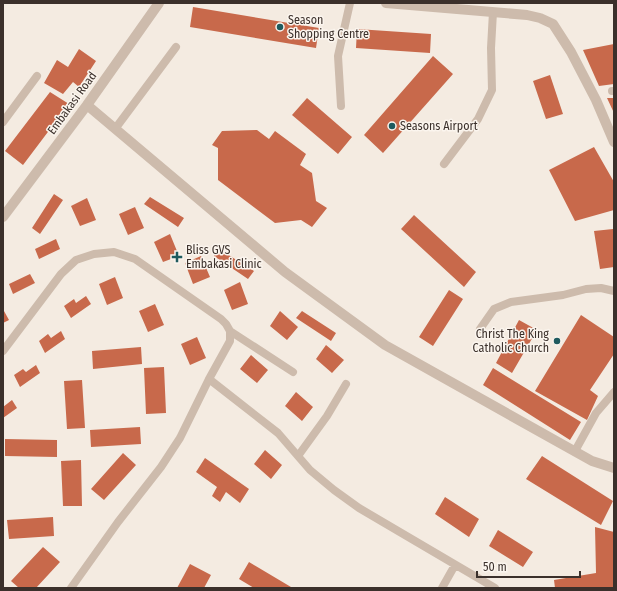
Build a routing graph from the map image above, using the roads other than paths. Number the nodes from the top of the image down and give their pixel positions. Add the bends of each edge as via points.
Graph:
1 (159, 3) edge
2 (350, 3) edge
3 (386, 3) edge
4 (493, 12) junction
5 (176, 47) dead end
6 (37, 76) dead end
7 (87, 105) junction
8 (341, 106) dead end
9 (3, 122) edge
10 (115, 129) junction
11 (614, 142) edge
12 (444, 164) dead end
13 (3, 217) edge
14 (614, 291) edge
15 (480, 329) dead end
16 (230, 332) junction
17 (3, 352) edge
18 (292, 372) dead end
19 (209, 379) junction
20 (346, 384) dead end
21 (614, 392) edge
22 (575, 451) junction
23 (298, 456) junction
24 (614, 468) edge
25 (455, 565) junction
26 (71, 588) edge
27 (442, 588) edge
28 (495, 588) edge

1 - 7 street, Embakasi Road
2 - 8 lane via 338,56
3 - 4 street
4 - 11 street via 527,15 553,24 596,100
4 - 12 lane via 492,90 478,119
5 - 10 lane
6 - 9 lane
7 - 10 street
7 - 13 street, Embakasi Road
10 - 22 street via 285,272 385,345
14 - 15 lane via 601,288 586,289 511,302 494,309
16 - 17 lane via 221,319 135,258 114,252 94,254 76,260 61,274
16 - 18 lane
16 - 19 lane via 230,341
19 - 23 lane via 274,429
19 - 26 lane via 180,438 161,467
20 - 23 lane
21 - 22 lane via 596,413
22 - 24 street via 592,461
23 - 25 lane via 322,481 360,508
25 - 27 lane
25 - 28 lane

